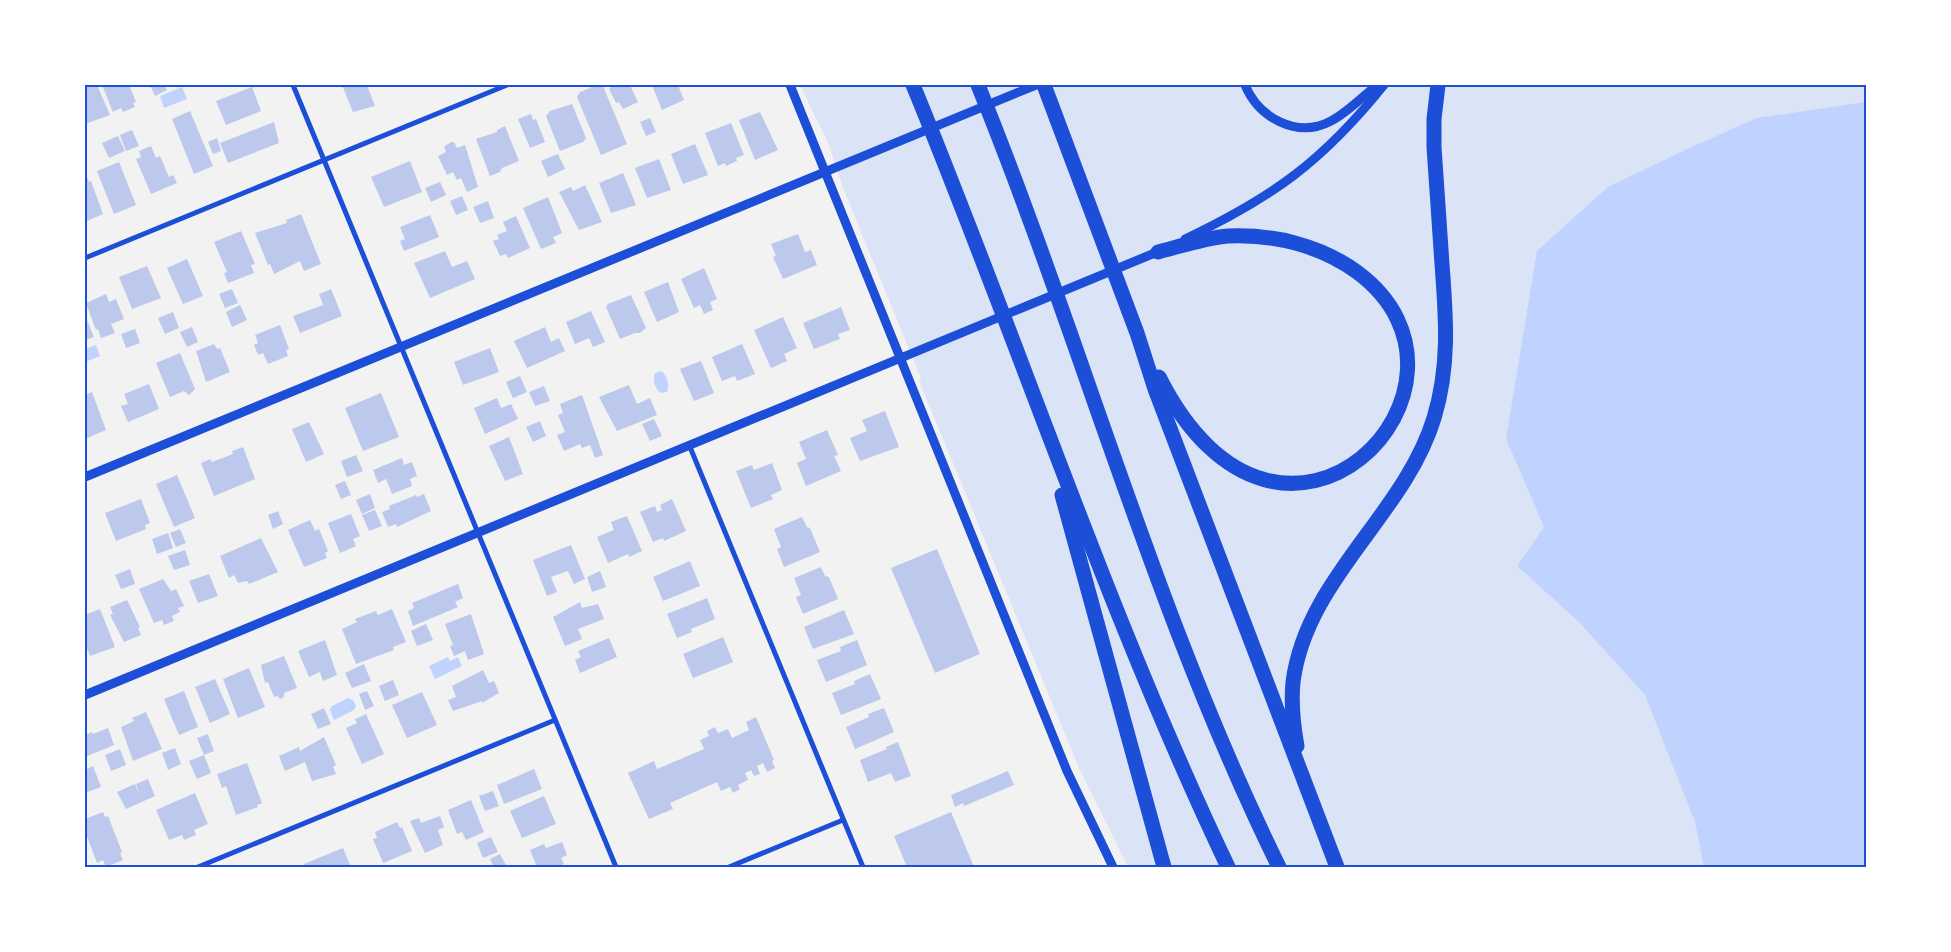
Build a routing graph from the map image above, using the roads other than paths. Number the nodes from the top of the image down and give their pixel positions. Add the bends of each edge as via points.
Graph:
1 (293, 85) edge
2 (507, 85) edge
3 (790, 85) edge
4 (913, 85) edge
5 (978, 85) edge
6 (1036, 85) edge
7 (1044, 85) edge
8 (1245, 85) edge
9 (1377, 85) edge
10 (1384, 85) edge
11 (1438, 85) edge
12 (324, 160) junction
13 (825, 172) junction
14 (1158, 252) junction
15 (85, 258) edge
16 (1137, 333) junction
17 (401, 346) junction
18 (901, 358) junction
19 (1034, 394) junction
20 (690, 446) junction
21 (85, 477) edge
22 (478, 533) junction
23 (85, 695) edge
24 (555, 720) junction
25 (1300, 772) junction
26 (843, 820) junction
27 (198, 867) edge
28 (616, 867) edge
29 (728, 867) edge
30 (863, 867) edge
31 (1113, 867) edge
32 (1164, 867) edge
33 (1228, 867) edge
34 (1279, 867) edge
35 (1337, 867) edge

1 - 12 street
2 - 12 street
3 - 13 street
4 - 19 highway
5 - 34 highway via 1023,196 1178,635 1225,750
6 - 13 street
7 - 16 highway
8 - 9 street via 1254,102 1271,118 1305,128 1331,121
10 - 14 street via 1332,145 1293,178 1246,209
11 - 25 highway via 1434,147 1447,335 1441,393 1430,431 1411,470 1324,599 1305,638 1292,693
12 - 15 street
12 - 17 street
13 - 17 street
13 - 18 street
14 - 16 highway via 1227,236 1260,236 1302,245 1340,260 1380,292 1396,316 1406,352 1403,393 1386,432 1354,464 1306,482 1264,480 1233,467 1198,436 1173,403
14 - 18 street
16 - 25 highway via 1155,389
17 - 21 street
17 - 22 street
18 - 20 street
18 - 31 street via 1067,771
19 - 32 highway
19 - 33 highway via 1134,656
20 - 22 street
20 - 26 street
22 - 23 street
22 - 24 street
24 - 27 street
24 - 28 street
25 - 35 highway
26 - 29 street
26 - 30 street

